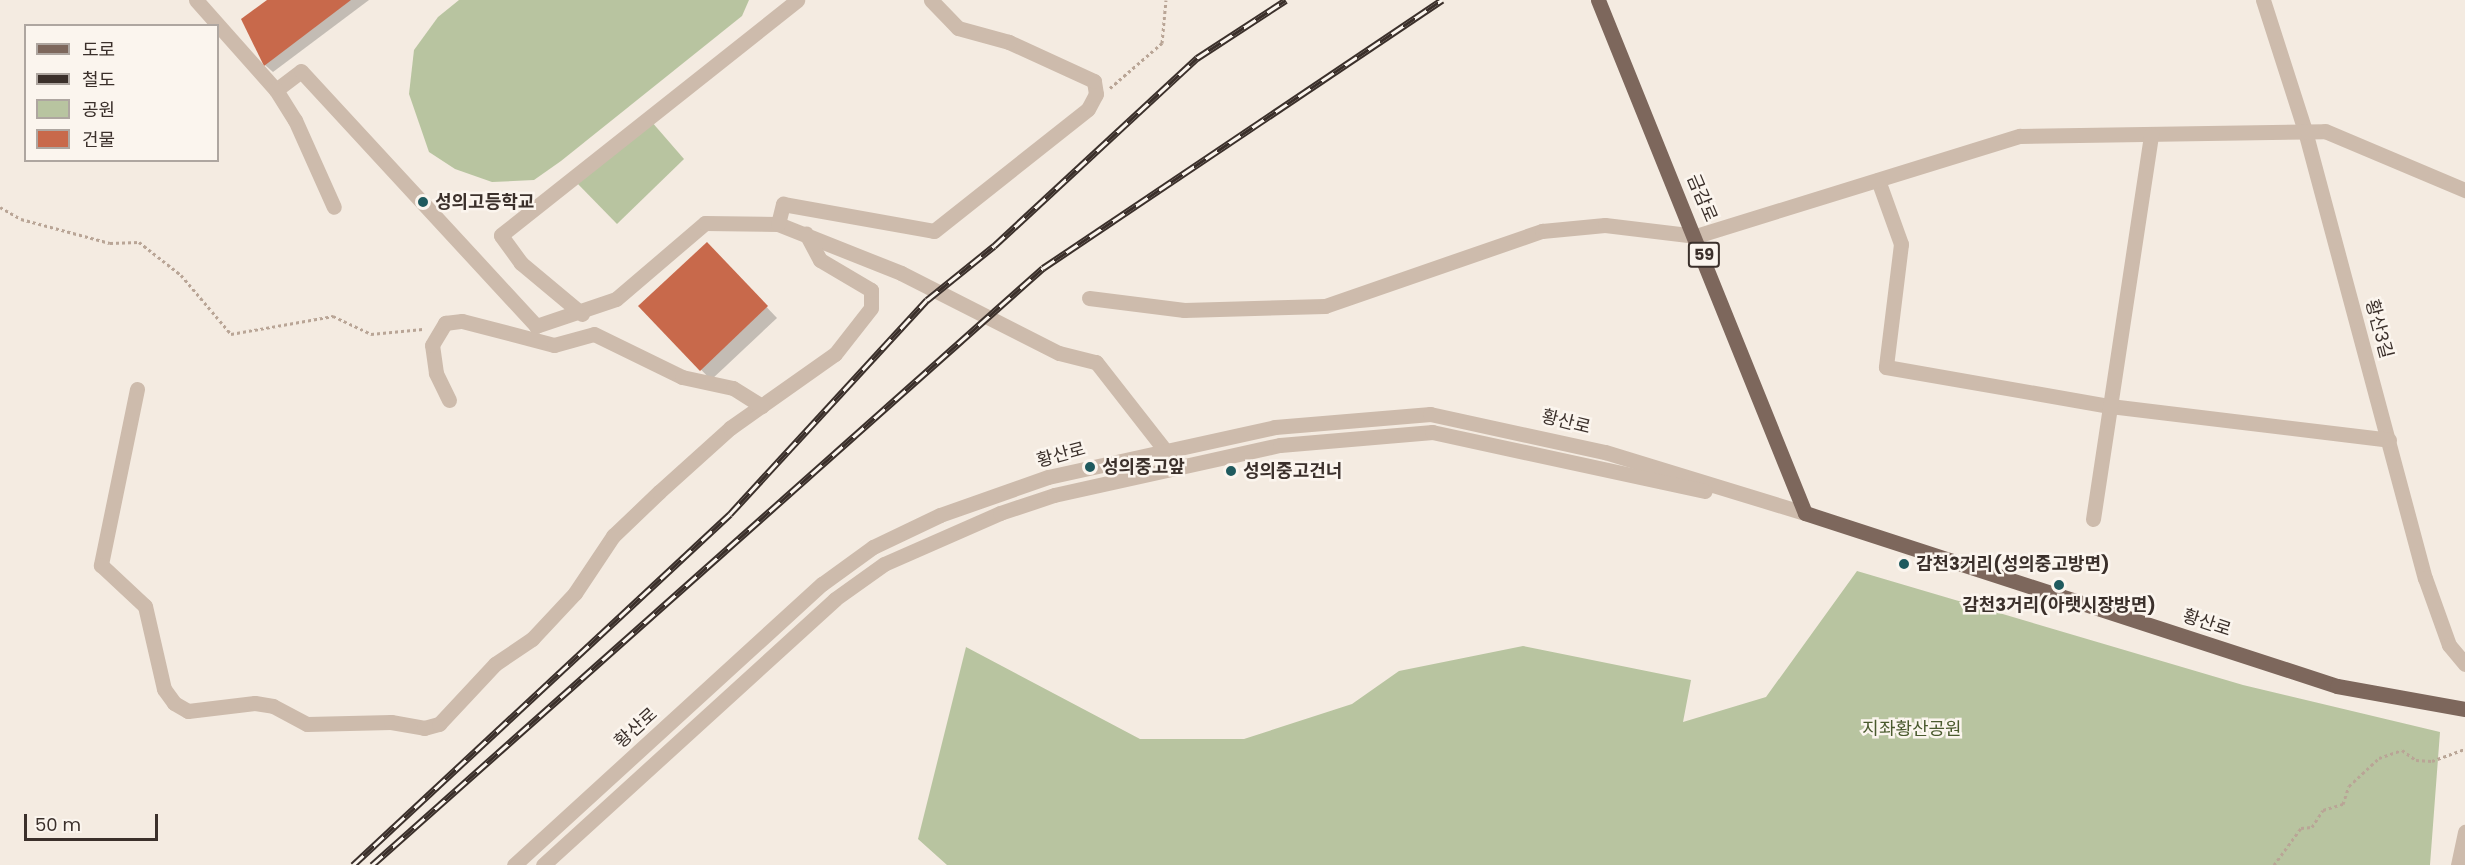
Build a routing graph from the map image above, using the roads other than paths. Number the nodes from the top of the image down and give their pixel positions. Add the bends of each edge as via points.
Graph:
1 (196, 0) edge
2 (797, 0) edge
3 (931, 0) edge
4 (1598, 0) edge
5 (2263, 0) edge
6 (217, 24) edge
7 (219, 26) edge
8 (276, 90) junction
9 (2305, 131) junction
10 (2151, 134) junction
11 (1878, 180) junction
12 (2465, 190) edge
13 (334, 207) dead end
14 (778, 224) junction
15 (806, 234) junction
16 (1696, 236) junction
17 (1089, 298) dead end
18 (582, 314) junction
19 (137, 389) dead end
20 (449, 400) dead end
21 (762, 406) junction
22 (2110, 406) junction
23 (2389, 440) junction
24 (1164, 449) junction
25 (1805, 513) junction
26 (2093, 519) dead end
27 (2465, 664) edge
28 (2465, 709) edge
29 (2465, 832) edge
30 (514, 865) edge
31 (543, 865) edge
32 (2458, 865) edge

1 - 6 street
2 - 18 street via 501,235 521,263
3 - 14 street via 958,28 1080,71 1094,81 1096,92 1088,109 934,231 783,204
4 - 16 main road, 금감로 / 59
5 - 9 street, 황산3길
7 - 8 street
8 - 13 street via 296,120
8 - 18 street via 302,71 536,326
9 - 10 street
9 - 12 street via 2325,131
9 - 23 street, 황산3길
10 - 11 street via 2020,136
10 - 22 street
11 - 16 street
11 - 22 street via 1901,244 1886,367
14 - 15 street
14 - 18 street via 750,220 705,223 616,299
15 - 21 street via 820,260 862,283 874,299 835,354
15 - 24 street via 901,273 1059,352 1096,362
16 - 17 street via 1605,225 1542,231 1325,306 1184,310
16 - 25 main road, 금감로 / 59
19 - 21 street via 101,565 145,606 164,689 174,703 188,711 255,703 273,706 307,724 391,722 424,728 439,724 495,664 532,639 575,593 624,524
20 - 21 street via 436,373 432,345 445,323 478,323 554,345 594,334 682,377 733,388
22 - 23 street
22 - 26 street
23 - 27 street, 황산3길 via 2425,578 2449,645
24 - 25 street, 황산로 via 1275,427 1430,414 1605,452
24 - 30 street, 황산로 via 1038,481 940,515 873,547 822,584
25 - 28 main road, 황산로 via 2337,686
25 - 31 street, 황산로 via 1432,432 1280,445 1054,495 943,535 884,564 835,599
29 - 32 street

